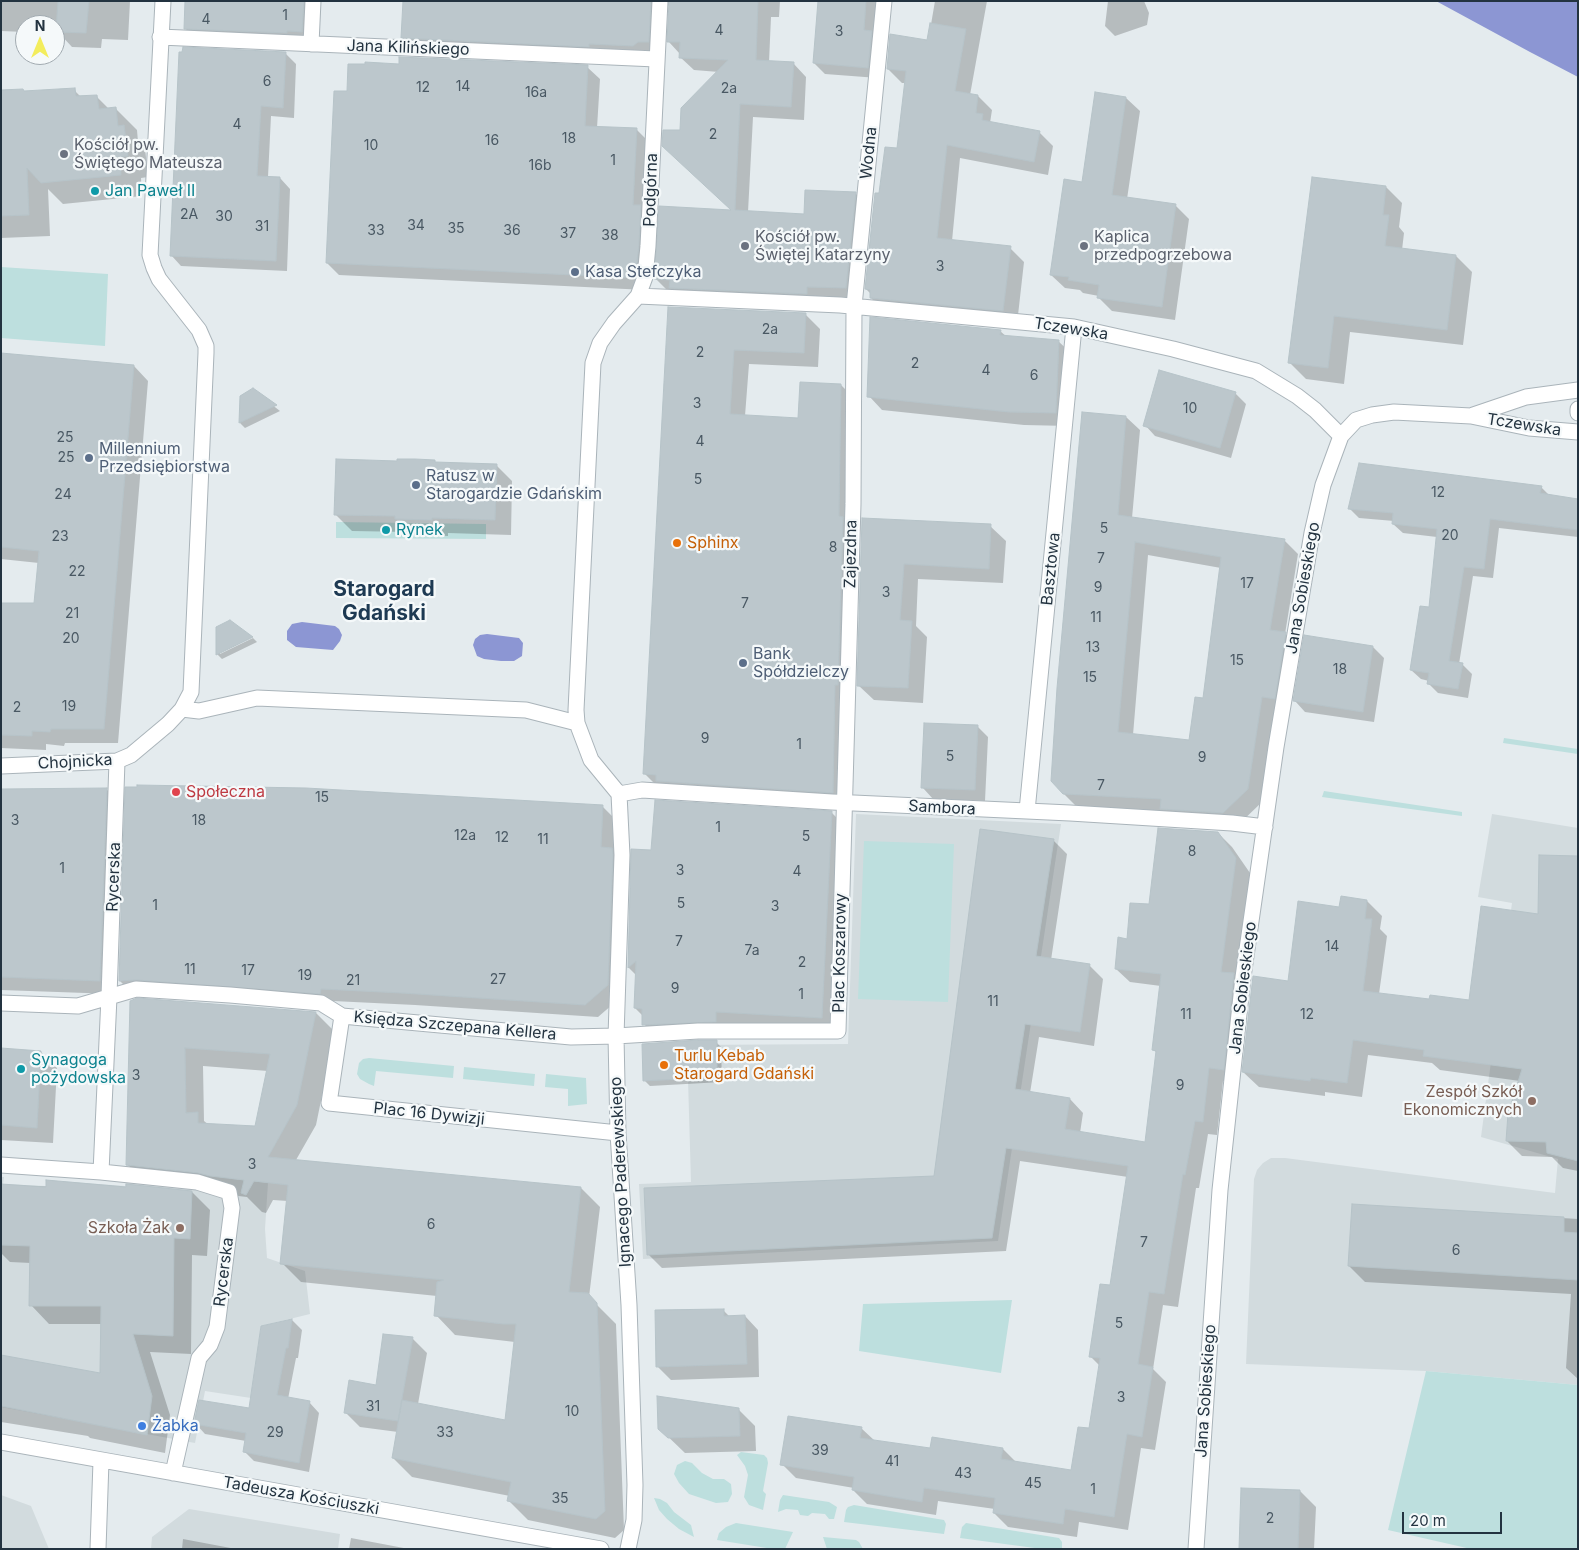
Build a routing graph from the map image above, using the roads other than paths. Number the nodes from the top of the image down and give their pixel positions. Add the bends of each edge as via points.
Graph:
1 (163, 1) edge
2 (313, 1) edge
3 (660, 1) edge
4 (884, 1) edge
5 (160, 37) junction
6 (311, 44) junction
7 (656, 59) junction
8 (638, 296) junction
9 (854, 306) junction
10 (1074, 327) junction
11 (1578, 390) edge
12 (1471, 416) junction
13 (1578, 432) edge
14 (1341, 436) junction
15 (182, 709) junction
16 (577, 723) junction
17 (117, 761) junction
18 (1, 766) edge
19 (619, 794) junction
20 (845, 803) junction
21 (1027, 811) junction
22 (1265, 827) junction
23 (109, 997) junction
24 (1, 1003) edge
25 (342, 1016) junction
26 (616, 1036) junction
27 (618, 1133) junction
28 (1, 1165) edge
29 (101, 1172) junction
30 (1, 1442) edge
31 (101, 1460) junction
32 (173, 1473) junction
33 (98, 1549) edge
34 (601, 1549) edge
35 (628, 1549) edge
36 (1196, 1549) edge

1 - 5 street
2 - 6 street
3 - 7 street, Podgórna
4 - 9 street, Wodna
5 - 6 street, Jana Kilińskiego
5 - 15 street via 150,255 159,279 199,330 206,346 191,692
6 - 7 street, Jana Kilińskiego
7 - 8 street, Podgórna via 648,246 645,278
8 - 9 street, Tczewska
8 - 16 street, Podgórna via 600,343 593,363
9 - 10 street, Tczewska
9 - 20 street, Zajezdna via 853,504
10 - 14 street, Tczewska via 1256,371 1297,396
10 - 21 street, Basztowa
11 - 12 street, Tczewska via 1526,397
12 - 13 street, Tczewska via 1529,428
12 - 14 street, Tczewska via 1394,412 1372,415 1356,420
14 - 22 street, Jana Sobieskiego via 1323,486 1312,533
15 - 16 street via 199,711 257,698 526,710
15 - 17 street, Chojnicka via 131,755
16 - 19 street via 591,760
17 - 18 street, Chojnicka
17 - 23 street, Rycerska
19 - 20 street, Sambora via 642,790
19 - 26 street, Ignacego Paderewskiego via 622,855
20 - 21 street, Sambora
20 - 26 street, Plac Koszarowy via 838,1031 698,1031
21 - 22 street, Sambora
22 - 36 street, Jana Sobieskiego via 1243,977 1220,1190
23 - 24 street, Księdza Szczepana Kellera via 78,1006
23 - 25 street, Księdza Szczepana Kellera via 136,989 230,995 321,1004
23 - 29 street, Rycerska
25 - 26 street, Księdza Szczepana Kellera via 572,1037
25 - 27 street, Plac 16 Dywizji via 329,1103
26 - 27 street, Ignacego Paderewskiego
27 - 35 street, Ignacego Paderewskiego via 629,1305 635,1485 634,1520
28 - 29 street, Rycerska
29 - 32 street, Rycerska via 197,1182 229,1192 232,1208 217,1327 210,1345 199,1358
30 - 31 street, Tadeusza Kościuszki
31 - 32 street, Tadeusza Kościuszki
31 - 33 street
32 - 34 street, Tadeusza Kościuszki

